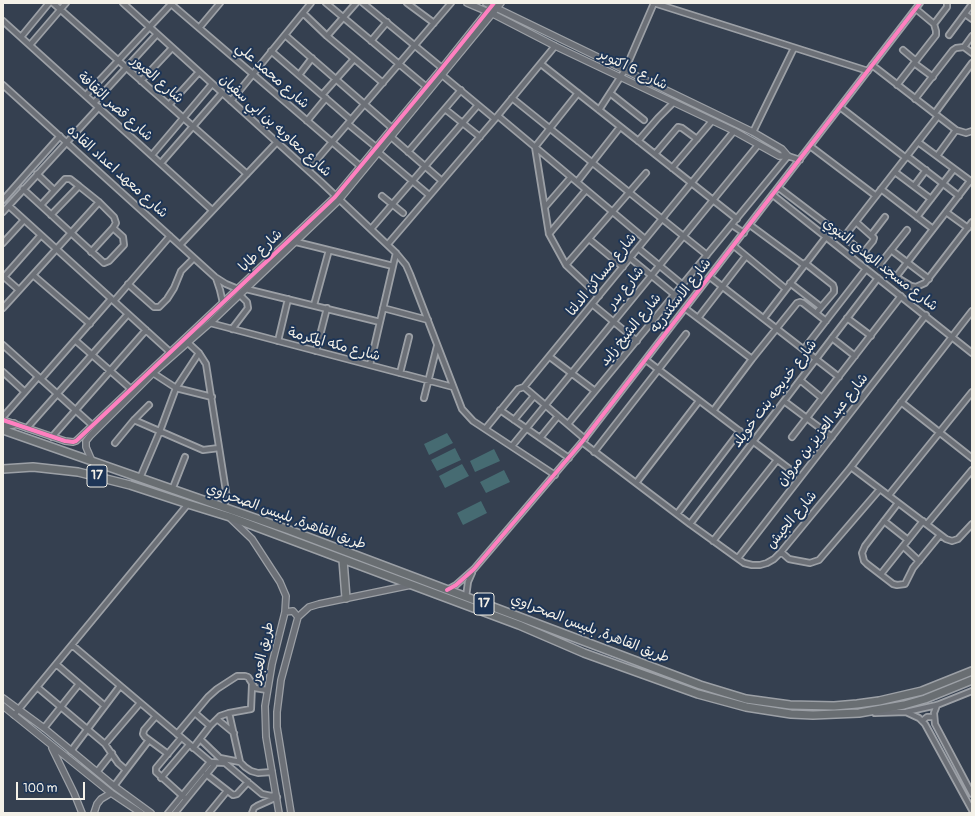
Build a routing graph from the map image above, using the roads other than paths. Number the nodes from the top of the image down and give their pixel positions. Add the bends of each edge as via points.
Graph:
1 (49, 3) edge
2 (53, 3) edge
3 (66, 3) edge
4 (123, 3) edge
5 (171, 3) edge
6 (220, 3) edge
7 (311, 3) edge
8 (326, 3) edge
9 (356, 3) edge
10 (363, 3) edge
11 (407, 3) edge
12 (451, 3) edge
13 (468, 3) edge
14 (654, 3) edge
15 (920, 3) edge
16 (947, 3) edge
17 (972, 4) edge
18 (494, 5) edge
19 (916, 9) junction
20 (60, 10) junction
21 (303, 13) junction
22 (490, 13) junction
23 (965, 14) junction
24 (343, 18) junction
25 (972, 19) edge
26 (3, 22) edge
27 (387, 22) junction
28 (434, 23) junction
29 (934, 24) junction
30 (150, 27) junction
31 (199, 28) junction
32 (157, 34) junction
33 (285, 35) junction
34 (948, 35) dead end
35 (327, 36) junction
36 (972, 36) edge
37 (21, 37) junction
38 (370, 41) junction
39 (30, 45) junction
40 (415, 46) junction
41 (555, 46) junction
42 (964, 47) junction
43 (172, 48) junction
44 (794, 48) junction
45 (903, 50) dead end
46 (271, 51) junction
47 (972, 54) edge
48 (312, 58) junction
49 (354, 59) junction
50 (118, 60) junction
51 (915, 62) junction
52 (972, 63) edge
53 (399, 64) junction
54 (541, 64) junction
55 (872, 66) junction
56 (126, 68) junction
57 (442, 68) junction
58 (625, 70) junction
59 (868, 71) junction
60 (199, 72) junction
61 (253, 74) junction
62 (298, 75) junction
63 (442, 75) junction
64 (620, 77) junction
65 (932, 77) junction
66 (336, 79) junction
67 (142, 81) junction
68 (383, 83) junction
69 (212, 84) junction
70 (3, 85) edge
71 (897, 85) junction
72 (428, 89) junction
73 (461, 90) junction
74 (222, 93) junction
75 (578, 93) junction
76 (610, 93) junction
77 (86, 95) junction
78 (324, 97) junction
79 (512, 98) junction
80 (915, 99) junction
81 (231, 101) junction
82 (94, 103) junction
83 (673, 103) junction
84 (365, 104) junction
85 (169, 105) junction
86 (478, 105) junction
87 (99, 107) junction
88 (840, 107) junction
89 (445, 109) junction
90 (599, 110) junction
91 (937, 115) junction
92 (183, 118) junction
93 (497, 118) junction
94 (644, 120) dead end
95 (307, 121) junction
96 (712, 121) junction
97 (349, 122) junction
98 (462, 123) junction
99 (193, 126) junction
100 (620, 127) junction
101 (392, 128) junction
102 (550, 128) junction
103 (956, 130) junction
104 (972, 131) edge
105 (734, 132) junction
106 (753, 132) junction
107 (60, 136) junction
108 (390, 136) junction
109 (480, 137) junction
110 (696, 139) junction
111 (638, 141) junction
112 (67, 142) junction
113 (276, 142) junction
114 (332, 142) junction
115 (918, 142) junction
116 (758, 145) junction
117 (810, 146) junction
118 (535, 147) junction
119 (377, 149) junction
120 (408, 152) junction
121 (655, 154) junction
122 (152, 155) junction
123 (788, 156) junction
124 (937, 156) junction
125 (907, 157) junction
126 (800, 160) junction
127 (592, 162) junction
128 (161, 163) junction
129 (360, 166) junction
130 (425, 166) junction
131 (672, 168) junction
132 (954, 169) junction
133 (308, 170) junction
134 (926, 170) junction
135 (895, 172) junction
136 (646, 173) dead end
137 (37, 174) junction
138 (247, 174) junction
139 (571, 177) junction
140 (412, 181) junction
141 (442, 181) junction
142 (577, 182) junction
143 (971, 182) edge
144 (691, 183) junction
145 (943, 183) junction
146 (79, 186) junction
147 (914, 186) junction
148 (778, 188) junction
149 (23, 189) junction
150 (881, 189) junction
151 (54, 190) junction
152 (586, 190) junction
153 (629, 192) junction
154 (429, 195) junction
155 (773, 195) junction
156 (382, 196) dead end
157 (876, 196) junction
158 (959, 196) junction
159 (337, 198) junction
160 (931, 199) junction
161 (3, 200) edge
162 (713, 200) junction
163 (98, 202) junction
164 (392, 204) junction
165 (41, 205) junction
166 (9, 206) junction
167 (544, 207) junction
168 (212, 210) junction
169 (612, 211) junction
170 (3, 212) edge
171 (946, 212) junction
172 (403, 213) dead end
173 (51, 215) junction
174 (885, 217) dead end
175 (917, 217) junction
176 (662, 219) junction
177 (737, 219) junction
178 (24, 220) junction
179 (856, 222) junction
180 (972, 222) edge
181 (732, 225) junction
182 (750, 225) junction
183 (113, 228) junction
184 (968, 228) junction
185 (371, 229) junction
186 (933, 229) junction
187 (907, 230) dead end
188 (71, 233) junction
189 (744, 233) junction
190 (549, 234) junction
191 (872, 234) junction
192 (41, 235) junction
193 (170, 236) junction
194 (683, 236) junction
195 (826, 237) junction
196 (844, 237) junction
197 (589, 239) junction
198 (646, 239) junction
199 (296, 242) junction
200 (3, 243) edge
201 (388, 244) junction
202 (180, 245) junction
203 (734, 246) junction
204 (638, 248) junction
205 (56, 249) junction
206 (329, 250) junction
207 (892, 250) junction
208 (91, 252) junction
209 (864, 252) junction
210 (396, 253) junction
211 (707, 255) junction
212 (746, 256) junction
213 (194, 258) junction
214 (630, 258) junction
215 (907, 262) junction
216 (804, 264) junction
217 (880, 264) junction
218 (566, 265) junction
219 (659, 265) junction
220 (393, 266) junction
221 (623, 267) junction
222 (866, 269) junction
223 (33, 275) junction
224 (651, 275) junction
225 (3, 277) edge
226 (215, 277) junction
227 (710, 277) junction
228 (896, 277) junction
229 (878, 278) junction
230 (929, 279) junction
231 (790, 283) junction
232 (128, 284) junction
233 (683, 285) junction
234 (723, 286) junction
235 (246, 289) junction
236 (786, 289) junction
237 (19, 290) junction
238 (239, 292) junction
239 (675, 295) junction
240 (600, 296) junction
241 (901, 296) junction
242 (288, 299) junction
243 (112, 300) junction
244 (223, 303) junction
245 (592, 304) junction
246 (314, 305) junction
247 (821, 307) junction
248 (3, 308) edge
249 (327, 308) junction
250 (383, 308) junction
251 (686, 309) junction
252 (972, 310) edge
253 (816, 313) junction
254 (128, 314) junction
255 (926, 315) junction
256 (698, 318) junction
257 (764, 318) junction
258 (847, 318) junction
259 (428, 320) junction
260 (613, 321) junction
261 (826, 321) junction
262 (380, 322) junction
263 (210, 323) junction
264 (90, 324) junction
265 (777, 328) junction
266 (232, 329) junction
267 (146, 330) junction
268 (686, 334) dead end
269 (871, 336) junction
270 (952, 336) junction
271 (409, 337) dead end
272 (832, 338) junction
273 (75, 340) junction
274 (186, 341) junction
275 (278, 341) junction
276 (637, 341) junction
277 (3, 345) edge
278 (438, 346) junction
279 (804, 350) junction
280 (316, 351) junction
281 (170, 352) junction
282 (199, 352) junction
283 (972, 353) edge
284 (92, 355) junction
285 (855, 356) junction
286 (550, 357) junction
287 (752, 359) junction
288 (816, 359) junction
289 (646, 360) junction
290 (370, 365) junction
291 (110, 370) junction
292 (659, 370) junction
293 (3, 372) edge
294 (153, 373) junction
295 (400, 373) junction
296 (571, 373) junction
297 (839, 377) junction
298 (40, 378) junction
299 (800, 380) junction
300 (429, 381) junction
301 (453, 387) junction
302 (131, 388) junction
303 (176, 388) junction
304 (524, 388) junction
305 (595, 391) junction
306 (25, 392) junction
307 (972, 392) edge
308 (58, 394) junction
309 (534, 396) junction
310 (212, 397) junction
311 (424, 398) dead end
312 (822, 398) junction
313 (700, 401) junction
314 (784, 401) junction
315 (901, 402) junction
316 (149, 405) dead end
317 (545, 405) junction
318 (76, 410) junction
319 (500, 410) junction
320 (713, 411) junction
321 (558, 416) junction
322 (807, 418) junction
323 (3, 419) edge
324 (134, 420) junction
325 (514, 420) junction
326 (14, 424) junction
327 (568, 424) junction
328 (92, 425) junction
329 (3, 426) edge
330 (27, 428) junction
331 (486, 428) junction
332 (526, 428) junction
333 (3, 430) edge
334 (160, 431) junction
335 (740, 432) junction
336 (940, 432) junction
337 (88, 434) junction
338 (52, 437) junction
339 (792, 437) dead end
340 (832, 437) junction
341 (540, 438) junction
342 (583, 440) junction
343 (753, 441) junction
344 (115, 443) dead end
345 (512, 446) junction
346 (219, 448) junction
347 (594, 452) junction
348 (185, 457) dead end
349 (569, 458) junction
350 (972, 458) edge
351 (777, 460) junction
352 (92, 461) junction
353 (851, 466) junction
354 (3, 469) edge
355 (972, 470) edge
356 (555, 475) junction
357 (800, 477) junction
358 (140, 478) junction
359 (636, 483) junction
360 (880, 489) junction
361 (172, 490) junction
362 (889, 495) junction
363 (898, 503) junction
364 (188, 504) junction
365 (223, 508) junction
366 (677, 514) junction
367 (230, 517) junction
368 (884, 521) junction
369 (925, 523) junction
370 (690, 524) junction
371 (972, 524) edge
372 (940, 534) junction
373 (908, 540) junction
374 (713, 541) junction
375 (903, 546) junction
376 (781, 552) junction
377 (738, 558) junction
378 (342, 560) junction
379 (919, 561) junction
380 (474, 570) junction
381 (880, 574) junction
382 (410, 585) junction
383 (446, 590) junction
384 (466, 597) junction
385 (346, 598) junction
386 (285, 612) junction
387 (298, 617) junction
388 (572, 636) junction
389 (588, 642) junction
390 (72, 645) junction
391 (567, 646) junction
392 (584, 653) junction
393 (56, 664) junction
394 (972, 670) edge
395 (972, 680) edge
396 (80, 684) junction
397 (252, 684) junction
398 (120, 686) junction
399 (37, 687) junction
400 (267, 690) junction
401 (972, 692) edge
402 (3, 698) edge
403 (140, 702) junction
404 (937, 705) junction
405 (3, 706) edge
406 (105, 706) junction
407 (61, 707) junction
408 (19, 710) junction
409 (906, 712) junction
410 (195, 713) junction
411 (229, 713) junction
412 (859, 713) junction
413 (14, 715) junction
414 (156, 716) junction
415 (933, 717) junction
416 (217, 719) junction
417 (922, 721) junction
418 (210, 726) junction
419 (44, 728) junction
420 (88, 729) junction
421 (234, 733) junction
422 (179, 736) junction
423 (201, 737) junction
424 (149, 740) junction
425 (105, 744) junction
426 (51, 746) junction
427 (191, 746) junction
428 (71, 751) junction
429 (112, 753) junction
430 (168, 754) junction
431 (220, 758) junction
432 (240, 762) junction
433 (212, 763) junction
434 (225, 763) junction
435 (126, 770) junction
436 (97, 772) junction
437 (272, 772) junction
438 (206, 774) junction
439 (162, 778) junction
440 (248, 782) junction
441 (114, 786) junction
442 (227, 791) junction
443 (111, 793) junction
444 (972, 794) edge
445 (276, 796) junction
446 (184, 797) junction
447 (972, 810) edge
448 (138, 812) edge
449 (82, 813) edge
450 (94, 813) edge
451 (151, 813) edge
452 (168, 813) edge
453 (175, 813) edge
454 (209, 813) edge
455 (252, 813) edge
456 (279, 813) edge
457 (291, 813) edge

1 - 37 street
2 - 20 street, شارع العبور
3 - 20 street
4 - 30 street, شارع معاويه بن ابي سفيان
5 - 30 street
5 - 31 street, شارع محمد علي
6 - 31 street
7 - 21 street
8 - 24 street
9 - 24 street
10 - 27 street
11 - 28 street
12 - 28 street
13 - 22 street, شارع 6 اكتوبر
14 - 44 street
14 - 58 street
15 - 19 street, شارع الاسكندريه
16 - 29 street via 947,7
17 - 23 street
18 - 22 street, شارع طابا
18 - 58 street, شارع 6 اكتوبر
19 - 29 street
19 - 55 street, شارع الاسكندريه
20 - 39 street
20 - 50 street, شارع العبور
21 - 33 street
21 - 35 street
22 - 41 street, شارع 6 اكتوبر
22 - 57 street, شارع طابا
22 - 63 street, شارع طابا
23 - 25 street
23 - 34 street
24 - 35 street
24 - 38 street
26 - 37 street, شارع قصر الثقافة
27 - 38 street
27 - 40 street
28 - 40 street
29 - 51 street via 936,35
30 - 32 street, شارع معاويه بن ابي سفيان
30 - 50 street
31 - 61 street, شارع محمد علي
32 - 43 street, شارع معاويه بن ابي سفيان
32 - 56 street
33 - 46 street
33 - 48 street
35 - 49 street
36 - 42 street
37 - 39 street, شارع قصر الثقافة
38 - 53 street
39 - 77 street, شارع قصر الثقافة
40 - 53 street
40 - 57 street
41 - 54 street
41 - 64 street, شارع 6 اكتوبر
42 - 47 street
42 - 65 street via 953,50
43 - 60 street, شارع معاويه بن ابي سفيان
43 - 67 street
44 - 59 street
44 - 106 street
45 - 51 street
46 - 61 street
46 - 62 street
48 - 62 street
48 - 66 street
49 - 66 street
49 - 68 street
50 - 56 street, شارع العبور
50 - 77 street
51 - 65 street
51 - 71 street
52 - 91 street
53 - 68 street
53 - 72 street
54 - 75 street
54 - 79 street
55 - 59 street, شارع الاسكندريه
55 - 71 street
56 - 67 street, شارع العبور
56 - 82 street
57 - 72 street, شارع طابا
58 - 64 street
58 - 106 street, شارع 6 اكتوبر
59 - 88 street, شارع الاسكندريه
60 - 69 street, شارع معاويه بن ابي سفيان
60 - 85 street
61 - 81 street
61 - 95 street, شارع محمد علي
62 - 78 street
63 - 72 street, شارع طابا
63 - 73 street
64 - 76 street
64 - 83 street, شارع 6 اكتوبر
65 - 80 street
66 - 78 street
66 - 84 street
67 - 85 street, شارع العبور
68 - 84 street
69 - 74 street, شارع معاويه بن ابي سفيان
69 - 92 street
70 - 107 street, شارع معهد اعداد القاده
71 - 80 street
72 - 101 street, شارع طابا
72 - 108 street, شارع طابا
73 - 86 street
73 - 89 street
74 - 81 street, شارع معاويه بن ابي سفيان
74 - 99 street
75 - 90 street
75 - 102 street
76 - 90 street
76 - 94 street
77 - 82 street, شارع قصر الثقافة
78 - 95 street
78 - 97 street
79 - 93 street
79 - 102 street
80 - 91 street
81 - 113 street, شارع معاويه بن ابي سفيان
82 - 87 street, شارع قصر الثقافة
83 - 96 street, شارع 6 اكتوبر
83 - 111 street
84 - 97 street
84 - 101 street
85 - 92 street, شارع العبور
86 - 93 street
86 - 98 street
87 - 112 street
87 - 122 street, شارع قصر الثقافة
88 - 117 street, شارع الاسكندريه
88 - 125 street
89 - 98 street
89 - 120 street
90 - 100 street
91 - 103 street
91 - 115 street
92 - 99 street, شارع العبور
92 - 122 street
93 - 109 street
93 - 118 street
95 - 114 street, شارع محمد علي
96 - 105 street, شارع 6 اكتوبر
96 - 110 street
97 - 114 street
97 - 119 street
98 - 109 street
98 - 130 street
99 - 128 street
99 - 138 street, شارع العبور
100 - 111 street
100 - 127 street
101 - 119 street, شارع طابا
102 - 118 street
102 - 127 street
103 - 104 street via 966,133
103 - 124 street
105 - 116 street, شارع 6 اكتوبر
105 - 144 street, شارع مساكن الدلتا
106 - 123 street, شارع 6 اكتوبر via 782,148
107 - 112 street, شارع معهد اعداد القاده
107 - 161 street
108 - 119 street, شارع طابا
108 - 120 street
109 - 141 street
110 - 121 street via 678,127
110 - 131 street
111 - 121 street
112 - 137 street
112 - 193 street, شارع معهد اعداد القاده
113 - 133 street, شارع معاويه بن ابي سفيان
113 - 138 street
114 - 129 street, شارع محمد علي
114 - 133 street
115 - 124 street
115 - 125 street
116 - 123 street, شارع 6 اكتوبر via 779,156
116 - 162 street, شارع بدر
117 - 126 street, شارع الاسكندريه
117 - 157 street
118 - 139 street
118 - 167 street
119 - 129 street, شارع طابا
119 - 140 street
119 - 159 street, شارع طابا
120 - 130 street
121 - 131 street
122 - 128 street, شارع قصر الثقافة
123 - 126 street, شارع 6 اكتوبر
123 - 177 street, شارع الشيخ زايد
124 - 132 street
125 - 134 street
125 - 135 street
126 - 148 street, شارع الاسكندريه
127 - 142 street
127 - 153 street
128 - 168 street, شارع قصر الثقافة
129 - 159 street, شارع طابا
130 - 140 street
130 - 141 street
131 - 144 street
132 - 143 street
132 - 145 street
133 - 159 street, شارع معاويه بن ابي سفيان
134 - 145 street
134 - 147 street
135 - 147 street
135 - 150 street
136 - 153 street
137 - 149 street
137 - 151 street
138 - 168 street
139 - 142 street
139 - 167 street
140 - 154 street
140 - 164 street
141 - 154 street
142 - 152 street
143 - 158 street
144 - 162 street
144 - 176 street, شارع مساكن الدلتا
145 - 158 street
145 - 160 street
146 - 151 street via 68,178
146 - 163 street
146 - 173 street
147 - 160 street
148 - 155 street, شارع الاسكندريه
148 - 196 street, شارع مسجد الهدي النبوي
149 - 165 street
149 - 166 street
150 - 157 street
150 - 175 street
151 - 165 street
152 - 169 street
152 - 190 street
153 - 169 street
153 - 176 street
154 - 201 street
155 - 182 street, شارع الاسكندريه
155 - 195 street, شارع مسجد الهدي النبوي
156 - 164 street
157 - 179 street
158 - 171 street
159 - 185 street, شارع معاويه بن ابي سفيان
159 - 199 street, شارع طابا
159 - 238 street, شارع طابا
160 - 175 street
162 - 177 street
162 - 194 street, شارع بدر
163 - 183 street via 116,219
163 - 188 street
164 - 172 street
164 - 185 street
165 - 173 street
166 - 170 street
166 - 178 street
167 - 190 street
168 - 202 street
169 - 197 street
169 - 198 street
171 - 184 street
171 - 186 street
173 - 188 street
174 - 191 street
175 - 186 street
176 - 194 street
176 - 198 street, شارع مساكن الدلتا
177 - 181 street, شارع الشيخ زايد
178 - 192 street
178 - 200 street
179 - 191 street
179 - 196 street
180 - 184 street
181 - 189 street
181 - 211 street, شارع الشيخ زايد
182 - 189 street, شارع الاسكندريه
182 - 216 street
183 - 208 street
183 - 208 street via 123,237 124,245 106,263
184 - 230 street
185 - 201 street, شارع معاويه بن ابي سفيان
186 - 215 street
187 - 207 street
188 - 205 street
188 - 208 street
189 - 203 street, شارع الاسكندريه
190 - 218 street
191 - 209 street via 874,239
192 - 205 street
192 - 225 street
193 - 202 street, شارع معهد اعداد القاده
193 - 232 street
194 - 211 street
194 - 219 street, شارع بدر
195 - 216 street
195 - 222 street, شارع مسجد الهدي النبوي
196 - 209 street, شارع مسجد الهدي النبوي
197 - 218 street
197 - 221 street
198 - 204 street, شارع مساكن الدلتا
199 - 206 street
199 - 235 street, شارع طابا
201 - 210 street, شارع معاويه بن ابي سفيان
202 - 213 street, شارع معهد اعداد القاده
203 - 212 street
203 - 227 street, شارع الاسكندريه
204 - 214 street, شارع مساكن الدلتا
204 - 219 street
205 - 223 street
205 - 243 street
206 - 220 street
206 - 246 street
207 - 215 street
207 - 217 street
209 - 217 street, شارع مسجد الهدي النبوي
210 - 220 street
210 - 259 street, شارع معاويه بن ابي سفيان via 406,265
211 - 233 street, شارع الشيخ زايد
212 - 234 street
212 - 236 street
213 - 226 street, شارع معهد اعداد القاده
213 - 232 street via 181,271 174,288 159,307 154,307
214 - 221 street, شارع مساكن الدلتا
214 - 224 street
215 - 228 street
215 - 230 street
216 - 231 street
216 - 247 street via 834,287 834,292
217 - 228 street, شارع مسجد الهدي النبوي
218 - 240 street
219 - 224 street, شارع بدر
219 - 233 street
220 - 250 street
221 - 240 street, شارع مساكن الدلتا
222 - 229 street, شارع مسجد الهدي النبوي
222 - 261 street
223 - 237 street
223 - 264 street
224 - 239 street
224 - 260 street, شارع بدر
225 - 237 street
226 - 238 street, شارع معهد اعداد القاده
226 - 244 street, شارع معهد اعداد القاده
227 - 234 street
227 - 251 street, شارع الاسكندريه
228 - 230 street, شارع مسجد الهدي النبوي via 906,284 916,286
229 - 241 street, شارع مسجد الهدي النبوي
229 - 258 street, شارع خديجه بنت خويلد
231 - 236 street
231 - 247 street
232 - 243 street
233 - 239 street, شارع الشيخ زايد
234 - 256 street
234 - 257 street
235 - 238 street, شارع طابا
235 - 242 street
236 - 257 street
237 - 248 street
238 - 244 street, شارع طابا
238 - 263 street, شارع طابا
238 - 266 street via 247,302 248,308
239 - 276 street, شارع الشيخ زايد
240 - 245 street, شارع مساكن الدلتا
241 - 255 street, شارع مسجد الهدي النبوي
241 - 269 street
242 - 246 street
242 - 275 street
243 - 254 street
243 - 264 street
244 - 274 street, شارع طابا
245 - 260 street
245 - 286 street, شارع مساكن الدلتا
246 - 249 street
247 - 253 street
249 - 262 street
249 - 280 street
250 - 259 street
250 - 262 street
251 - 256 street
251 - 289 street, شارع الاسكندريه
252 - 270 street, شارع الجيش
253 - 261 street
253 - 265 street via 798,302
254 - 267 street
254 - 284 street
255 - 270 street, شارع مسجد الهدي النبوي
255 - 340 street, شارع عبد العزيز بن مروان
256 - 287 street
257 - 265 street
258 - 269 street
258 - 272 street, شارع خديجه بنت خويلد
259 - 278 street, شارع معاويه بن ابي سفيان
260 - 276 street
260 - 296 street, شارع بدر
261 - 279 street
262 - 290 street
263 - 266 street, شارع مكه المكرمة
263 - 274 street, شارع طابا
264 - 273 street
265 - 279 street
265 - 287 street
266 - 275 street, شارع مكه المكرمة
267 - 281 street
267 - 291 street
268 - 292 street
269 - 285 street
270 - 283 street, شارع مسجد الهدي النبوي
270 - 315 street, شارع الجيش
271 - 295 street
272 - 285 street
272 - 288 street, شارع خديجه بنت خويلد
273 - 284 street
273 - 298 street
274 - 281 street, شارع طابا
274 - 282 street
274 - 294 street, شارع طابا
275 - 280 street, شارع مكه المكرمة
276 - 305 street, شارع الشيخ زايد
277 - 298 street
278 - 300 street
278 - 301 street, شارع معاويه بن ابي سفيان
279 - 288 street
280 - 290 street, شارع مكه المكرمة
281 - 302 street, شارع طابا
282 - 303 street
282 - 310 street via 206,364
284 - 291 street
284 - 308 street
285 - 297 street
286 - 296 street
286 - 304 street, شارع مساكن الدلتا
287 - 320 street
288 - 297 street
288 - 299 street, شارع خديجه بنت خويلد
289 - 292 street
289 - 342 street, شارع الاسكندريه
290 - 295 street, شارع مكه المكرمة
291 - 302 street
291 - 318 street
292 - 313 street
292 - 347 street
293 - 306 street
294 - 303 street
294 - 337 street, شارع طابا
295 - 300 street, شارع مكه المكرمة
296 - 305 street
296 - 317 street, شارع بدر
297 - 312 street
298 - 306 street
298 - 308 street
299 - 312 street
299 - 314 street, شارع خديجه بنت خويلد
300 - 301 street, شارع مكه المكرمة
300 - 311 street
301 - 331 street, شارع معاويه بن ابي سفيان via 462,409
302 - 328 street, شارع طابا
303 - 310 street
303 - 334 street
304 - 309 street, شارع الجيش
304 - 319 street, شارع مساكن الدلتا via 518,389
305 - 327 street, شارع الشيخ زايد
306 - 323 street
307 - 336 street
308 - 318 street
308 - 330 street
309 - 317 street, شارع الجيش
309 - 325 street
310 - 346 street
312 - 322 street
313 - 320 street
313 - 359 street
314 - 322 street
314 - 343 street, شارع خديجه بنت خويلد
315 - 336 street
315 - 353 street, شارع الجيش
316 - 324 street
317 - 321 street, شارع الجيش
317 - 332 street, شارع بدر
318 - 328 street
318 - 338 street
319 - 325 street
319 - 331 street, شارع مساكن الدلتا
320 - 335 street
321 - 327 street, شارع الجيش
321 - 341 street
322 - 339 street
322 - 340 street
323 - 326 street, شارع طابا
324 - 334 street
324 - 344 street
325 - 332 street
326 - 329 highway
326 - 330 street, شارع طابا
327 - 342 street, شارع الجيش
328 - 337 street, شارع طابا
330 - 338 street, شارع طابا
331 - 345 street, شارع معاويه بن ابي سفيان
332 - 341 street
332 - 345 street, شارع بدر
333 - 352 highway, طريق القاهرة, بلبيس الصحراوي / 17
334 - 346 street via 203,450
334 - 358 street
335 - 343 street
335 - 366 street
336 - 350 street
336 - 362 street
337 - 338 street, شارع طابا via 73,442
337 - 352 street via 86,447
340 - 357 street, شارع عبد العزيز بن مروان
341 - 349 street
342 - 347 street, شارع الجيش
342 - 349 street, شارع الاسكندريه
343 - 351 street
343 - 370 street, شارع خديجه بنت خويلد
345 - 356 street, شارع معاويه بن ابي سفيان
346 - 365 street via 227,498
347 - 359 street, شارع الجيش
348 - 361 street
349 - 356 street, شارع الاسكندريه
351 - 357 street
351 - 374 street
352 - 358 highway, طريق القاهرة, بلبيس الصحراوي / 17
353 - 360 street
353 - 376 street, شارع الجيش
354 - 364 highway, طريق القاهرة, بلبيس الصحراوي / 17 via 33,467 78,472 130,485
355 - 369 street
356 - 380 street, شارع الاسكندريه
357 - 377 street, شارع عبد العزيز بن مروان
358 - 361 highway, طريق القاهرة, بلبيس الصحراوي / 17
359 - 366 street, شارع الجيش
360 - 362 street
360 - 376 street via 819,560 810,563 789,559
361 - 365 highway, طريق القاهرة, بلبيس الصحراوي / 17
362 - 363 street
363 - 368 street
363 - 369 street
364 - 367 highway, طريق القاهرة, بلبيس الصحراوي / 17
364 - 390 street
365 - 383 highway, طريق القاهرة, بلبيس الصحراوي / 17 via 289,530
366 - 370 street, شارع الجيش
367 - 378 highway, طريق القاهرة, بلبيس الصحراوي / 17
367 - 386 street, طريق العبور via 252,539 280,582 286,596
368 - 373 street
368 - 381 street via 862,554 864,561
369 - 372 street
369 - 373 street
370 - 374 street, شارع الجيش
371 - 372 street via 960,537 952,541
372 - 379 street
373 - 375 street
374 - 377 street, شارع الجيش
375 - 379 street
375 - 381 street
376 - 377 street, شارع الجيش via 774,559 760,565 744,563
378 - 382 highway, طريق القاهرة, بلبيس الصحراوي / 17
378 - 385 highway
379 - 381 street via 907,581 901,585 893,584
380 - 383 street, شارع الاسكندريه
380 - 384 street, شارع الاسكندريه via 468,582
382 - 385 street
382 - 391 highway, طريق القاهرة, بلبيس الصحراوي / 17
383 - 384 highway, طريق القاهرة, بلبيس الصحراوي / 17
384 - 388 highway, طريق القاهرة, بلبيس الصحراوي / 17
385 - 387 street via 314,605
386 - 387 street via 293,612
386 - 400 street, طريق العبور
387 - 457 street, طريق العبور via 280,680 277,712 277,727
388 - 389 highway, طريق القاهرة, بلبيس الصحراوي / 17
388 - 391 highway
389 - 392 highway via 583,648
389 - 394 highway, طريق القاهرة, بلبيس الصحراوي / 17 via 727,694 790,705 834,706 878,701 922,691
390 - 393 street
390 - 398 street
391 - 392 highway, طريق القاهرة, بلبيس الصحراوي / 17
392 - 412 highway, طريق القاهرة, بلبيس الصحراوي / 17 via 698,694 746,707 791,714
393 - 396 street
393 - 399 street
395 - 412 highway, طريق القاهرة, بلبيس الصحراوي / 17 via 925,699
396 - 406 street
396 - 407 street
397 - 400 street via 257,689
397 - 410 street via 248,677 237,676 217,689
397 - 411 street via 251,709
398 - 403 street
398 - 406 street
399 - 407 street
399 - 408 street
400 - 437 street, طريق العبور via 265,721
401 - 404 street
402 - 408 street
403 - 414 street
403 - 425 street
404 - 409 street
404 - 415 street
405 - 413 street
406 - 420 street
407 - 419 street
407 - 420 street
408 - 413 street
408 - 419 street
409 - 412 street
409 - 417 street
410 - 418 street
410 - 422 street
411 - 416 street
411 - 421 street
413 - 426 street
414 - 422 street
414 - 424 street via 144,731 144,736
415 - 417 street via 927,717
415 - 444 street
416 - 418 street
416 - 421 street
417 - 447 street
418 - 423 street
419 - 428 street
420 - 425 street
420 - 428 street
421 - 432 street
422 - 427 street
422 - 430 street
423 - 427 street
423 - 431 street
424 - 430 street
424 - 435 street
425 - 429 street
426 - 443 street
426 - 449 street
427 - 433 street
427 - 439 street
428 - 436 street
429 - 435 street
429 - 436 street
430 - 439 street via 155,770
431 - 432 street
431 - 434 street
432 - 437 street via 251,771
433 - 434 street
433 - 438 street
433 - 446 street
434 - 440 street
435 - 441 street
436 - 441 street
437 - 445 street, طريق العبور
438 - 442 street
438 - 446 street
439 - 446 street
440 - 442 street via 236,795
440 - 445 street via 262,794
441 - 451 street
442 - 454 street
443 - 448 street
443 - 450 street via 101,799
445 - 455 street via 254,808
445 - 456 street, طريق العبور
446 - 452 street
446 - 453 street

